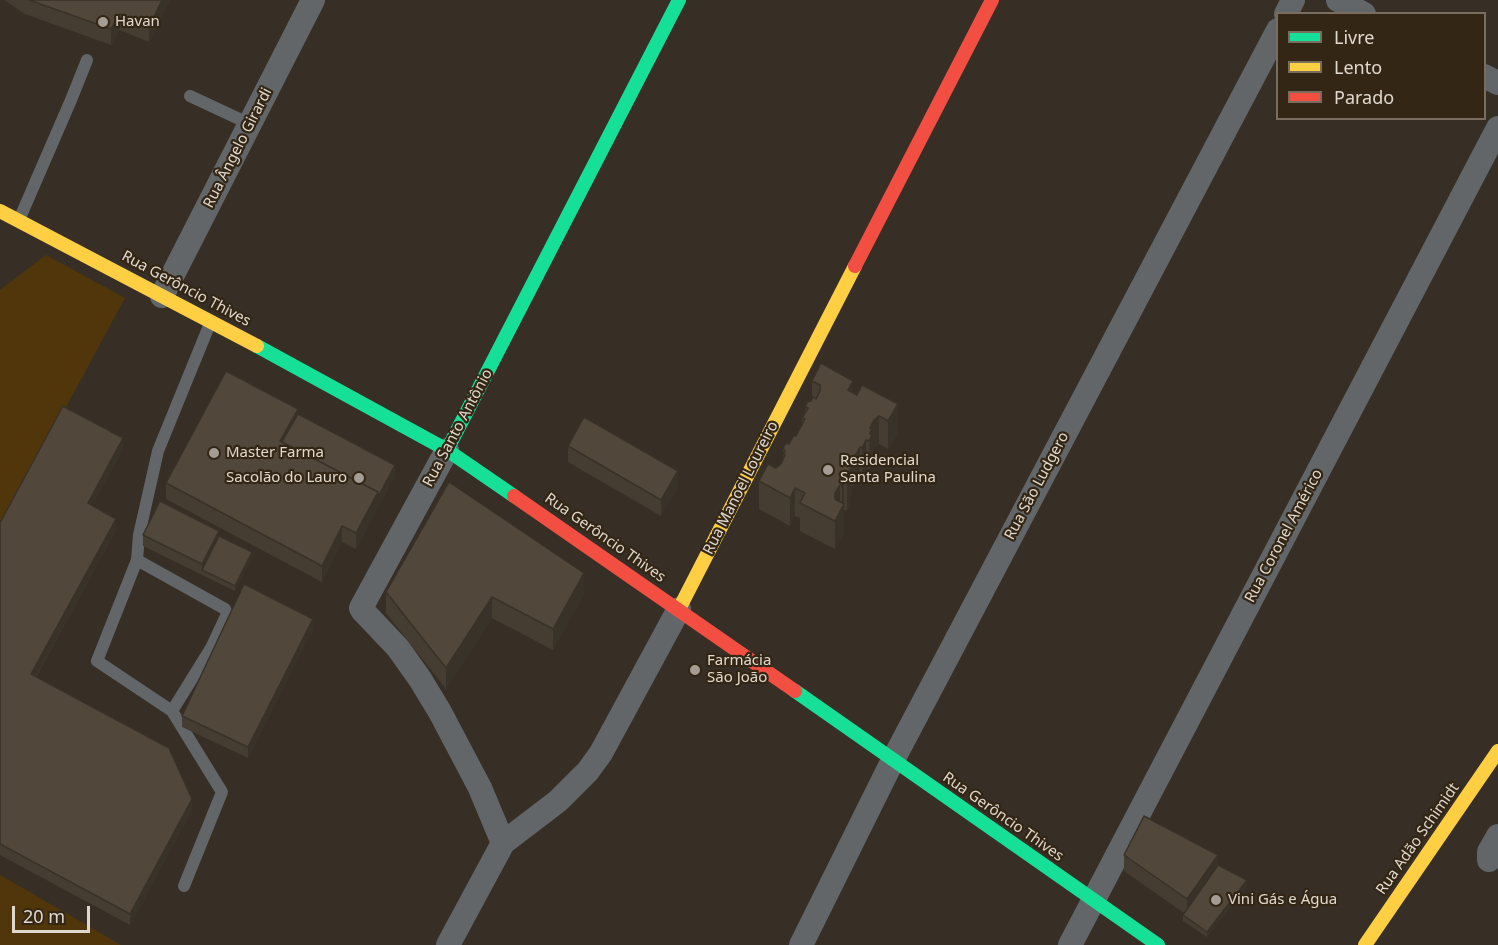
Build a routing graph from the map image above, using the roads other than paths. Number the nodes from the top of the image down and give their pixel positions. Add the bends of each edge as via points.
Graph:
1 (313, 0) edge
2 (679, 0) edge
3 (992, 0) edge
4 (1338, 0) edge
5 (1360, 12) edge
6 (1276, 34) edge
7 (87, 60) dead end
8 (190, 96) dead end
9 (250, 124) junction
10 (1498, 128) edge
11 (0, 211) edge
12 (19, 221) junction
13 (162, 296) junction
14 (211, 321) junction
15 (447, 450) junction
16 (137, 560) junction
17 (679, 609) junction
18 (172, 711) junction
19 (1498, 751) edge
20 (893, 760) junction
21 (1498, 836) edge
22 (503, 843) junction
23 (1494, 866) edge
24 (184, 886) dead end
25 (1093, 900) junction
26 (448, 945) edge
27 (801, 945) edge
28 (1070, 945) edge
29 (1158, 945) edge
30 (1365, 945) edge

1 - 9 street, Rua Ângelo Girardi
2 - 15 street, Rua Santo Antônio
3 - 17 street, Rua Manoel Loureiro
4 - 5 street
6 - 20 street, Rua São Ludgero
7 - 12 lane
8 - 9 lane
9 - 13 street, Rua Ângelo Girardi
10 - 25 street, Rua Coronel Américo
11 - 12 street, Rua Gerôncio Thives
12 - 13 street, Rua Gerôncio Thives
13 - 14 street, Rua Gerôncio Thives
14 - 15 street, Rua Gerôncio Thives
14 - 16 lane via 158,451
15 - 17 street, Rua Gerôncio Thives
15 - 22 street, Rua Santo Antônio via 362,610 398,648 440,711
16 - 18 lane via 97,661
16 - 18 lane via 225,609 227,614
17 - 20 street, Rua Gerôncio Thives
17 - 22 street, Rua Manoel Loureiro via 588,771 558,801
18 - 24 lane via 222,792
19 - 30 street, Rua Adão Schimidt
20 - 25 street, Rua Gerôncio Thives
20 - 27 street, Rua São Ludgero
21 - 23 street via 1489,852
22 - 26 street, Rua Manoel Loureiro
25 - 28 street, Rua Coronel Américo
25 - 29 street, Rua Gerôncio Thives

